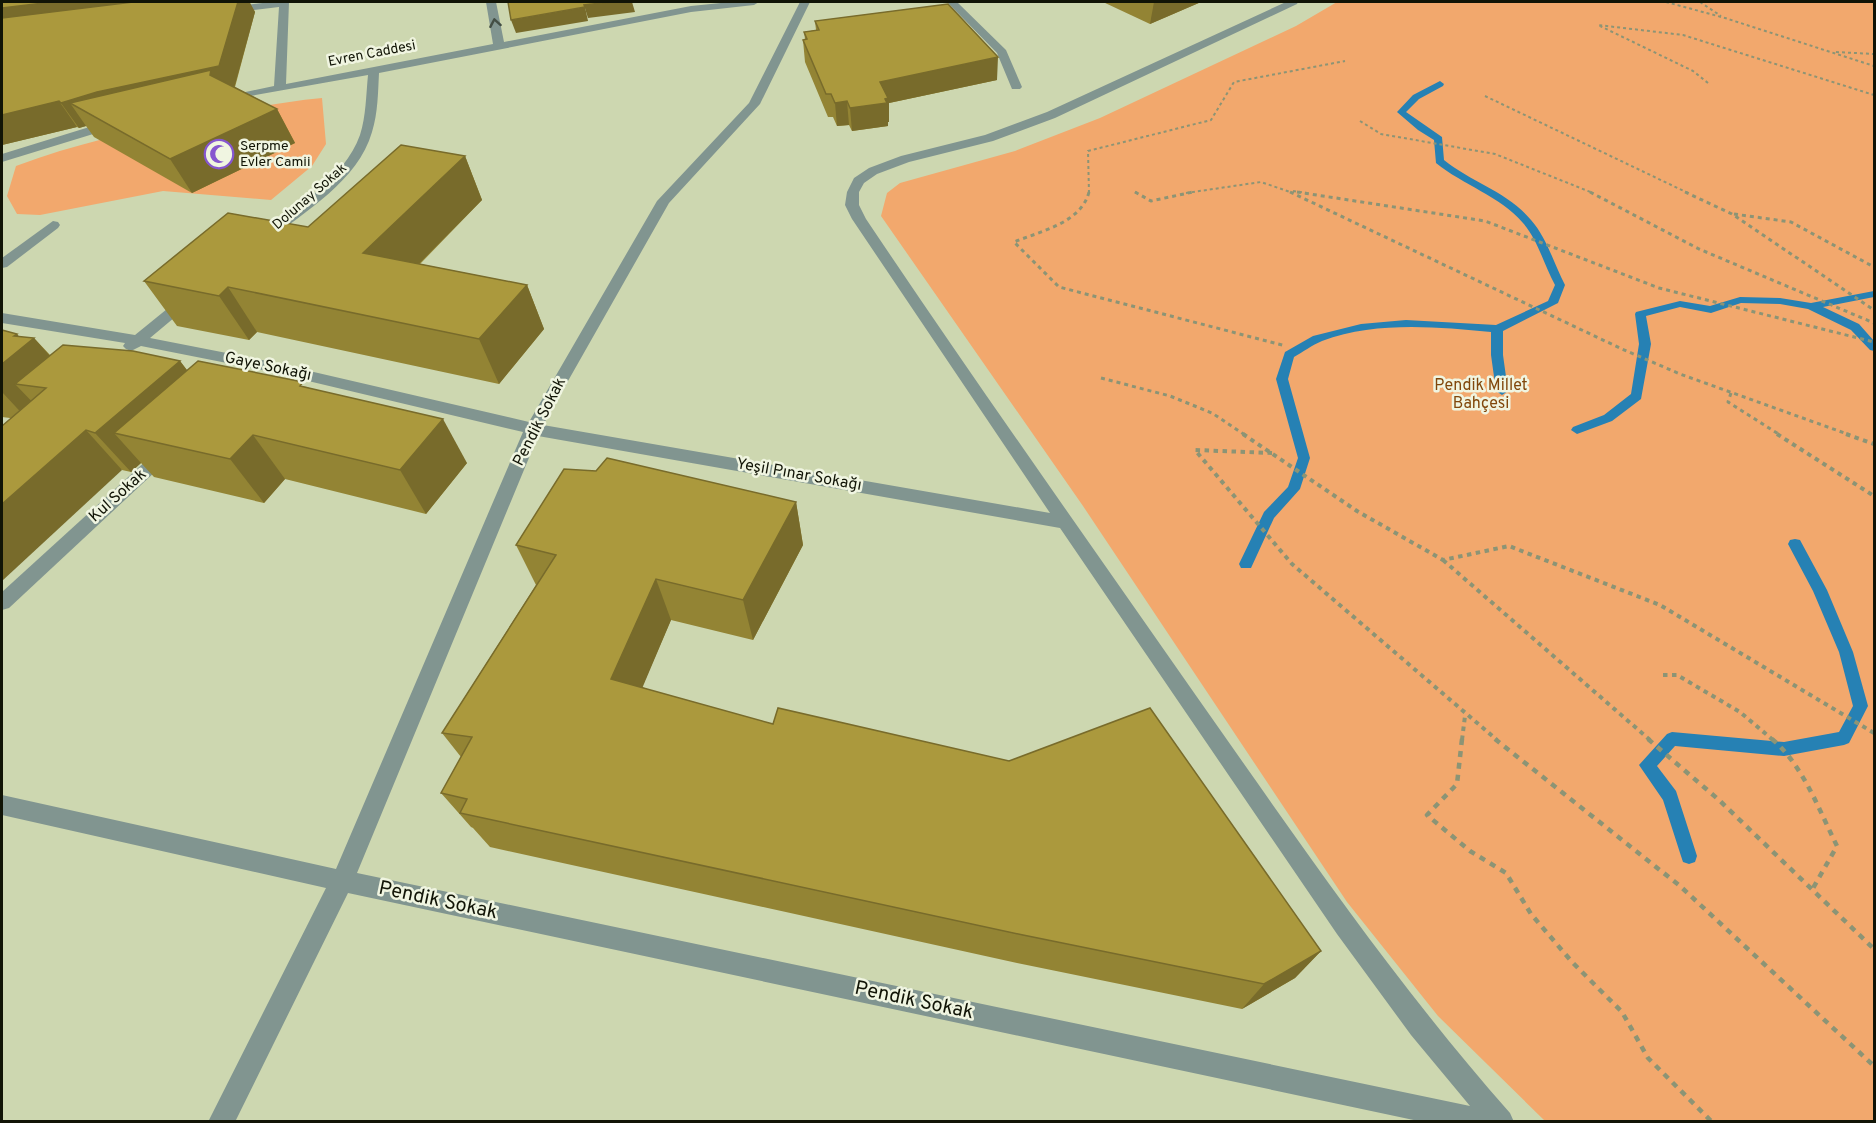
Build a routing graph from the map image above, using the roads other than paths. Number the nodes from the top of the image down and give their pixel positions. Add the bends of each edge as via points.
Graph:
1 (284, 2) edge
2 (491, 2) edge
3 (754, 2) edge
4 (805, 2) edge
5 (952, 2) edge
6 (1291, 2) edge
7 (690, 5) edge
8 (213, 12) edge
9 (499, 45) junction
10 (374, 69) junction
11 (280, 87) junction
12 (1016, 87) dead end
13 (210, 103) edge
14 (129, 120) edge
15 (2, 158) edge
16 (53, 225) dead end
17 (247, 251) edge
18 (2, 264) edge
19 (201, 288) edge
20 (2, 318) edge
21 (137, 340) junction
22 (119, 356) edge
23 (262, 365) junction
24 (244, 381) edge
25 (533, 429) junction
26 (175, 444) edge
27 (1065, 522) junction
28 (2, 603) edge
29 (2, 805) edge
30 (342, 881) junction
31 (221, 1122) edge
32 (1486, 1122) edge
33 (1501, 1122) edge

1 - 8 street
1 - 11 street
9 -> 2 street
3 - 7 street, Evren Caddesi
4 - 25 street, Pendik Sokak via 754,105 664,201
5 - 12 street via 1002,52
6 - 27 street via 1038,121 873,171 859,181 853,192 852,205 859,219
7 - 9 street, Evren Caddesi
9 - 10 street, Evren Caddesi
10 - 11 street, Evren Caddesi
10 - 17 street, Dolunay Sokak via 366,134 351,162
11 - 13 street, Evren Caddesi
14 - 15 street
16 - 18 street
19 - 21 street
20 - 21 street, Gaye Sokağı
21 - 22 street
21 - 23 street, Gaye Sokağı
23 - 24 street
23 - 25 street, Gaye Sokağı
25 - 27 street, Yeşil Pınar Sokağı
25 - 30 street, Pendik Sokak
26 - 28 street, Kul Sokak
27 - 33 street via 1359,948 1462,1079
29 - 30 street, Pendik Sokak
30 - 31 street
30 - 32 street, Pendik Sokak

